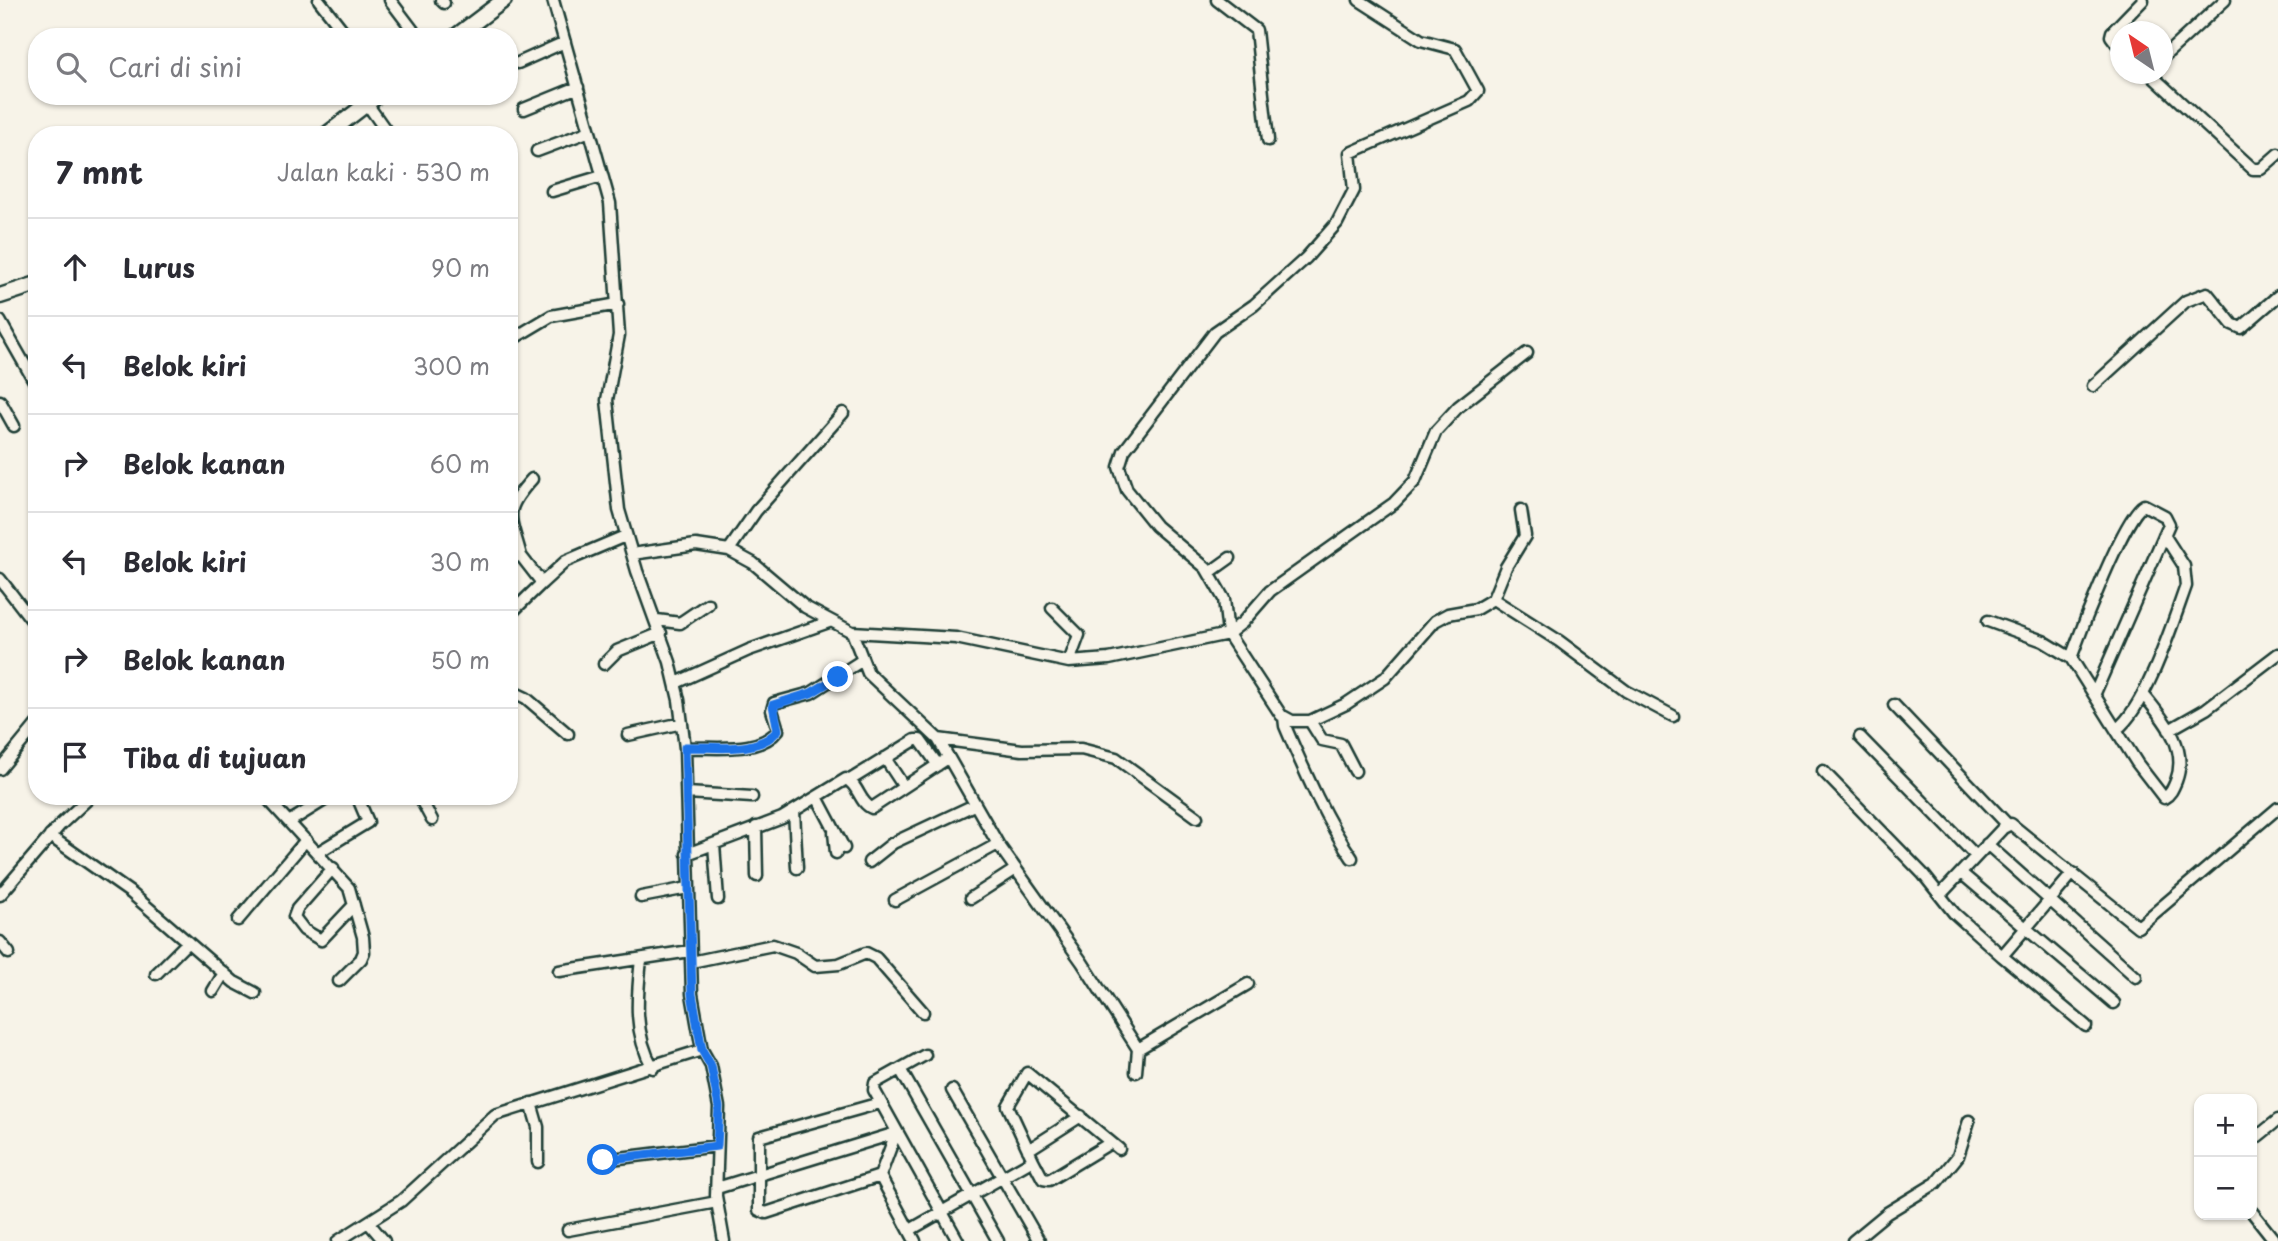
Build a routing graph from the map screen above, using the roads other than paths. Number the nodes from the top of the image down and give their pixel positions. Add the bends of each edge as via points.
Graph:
1 (319, 0) edge
2 (390, 0) edge
3 (504, 0) edge
4 (512, 0) edge
5 (553, 0) edge
6 (1217, 0) edge
7 (1359, 0) edge
8 (2143, 0) edge
9 (2225, 0) edge
10 (2123, 21) edge
11 (341, 28) edge
12 (411, 28) edge
13 (467, 28) edge
14 (476, 28) edge
15 (565, 42) junction
16 (2173, 48) edge
17 (518, 63) dead end
18 (2161, 84) edge
19 (578, 87) junction
20 (369, 105) edge
21 (369, 105) edge
22 (374, 105) edge
23 (524, 109) dead end
24 (339, 126) edge
25 (345, 126) edge
26 (385, 126) edge
27 (590, 131) junction
28 (1268, 140) dead end
29 (537, 151) dead end
30 (2278, 154) edge
31 (603, 176) junction
32 (552, 191) dead end
33 (28, 281) edge
34 (28, 287) edge
35 (0, 290) edge
36 (0, 296) edge
37 (2278, 296) edge
38 (618, 304) junction
39 (0, 321) edge
40 (518, 336) edge
41 (1527, 353) dead end
42 (28, 370) edge
43 (2093, 386) dead end
44 (0, 401) edge
45 (843, 413) dead end
46 (14, 426) dead end
47 (532, 478) dead end
48 (518, 494) edge
49 (1521, 510) dead end
50 (2164, 535) junction
51 (625, 536) junction
52 (518, 543) edge
53 (729, 550) junction
54 (632, 554) junction
55 (518, 556) edge
56 (521, 556) junction
57 (1230, 558) dead end
58 (1209, 573) junction
59 (0, 579) edge
60 (542, 583) junction
61 (1493, 599) junction
62 (708, 604) dead end
63 (518, 606) edge
64 (1052, 608) dead end
65 (28, 615) edge
66 (657, 620) junction
67 (1988, 621) dead end
68 (829, 622) junction
69 (852, 632) junction
70 (661, 633) junction
71 (1228, 634) junction
72 (2278, 654) edge
73 (2071, 659) junction
74 (861, 661) junction
75 (1069, 662) junction
76 (604, 664) dead end
77 (676, 683) junction
78 (2095, 692) junction
79 (518, 694) edge
80 (2143, 694) junction
81 (1894, 705) dead end
82 (1284, 716) junction
83 (1672, 716) dead end
84 (1310, 721) junction
85 (682, 723) junction
86 (2117, 729) junction
87 (2169, 730) junction
88 (568, 734) dead end
89 (28, 735) edge
90 (628, 735) dead end
91 (1860, 737) dead end
92 (938, 739) junction
93 (685, 747) junction
94 (885, 758) junction
95 (948, 758) junction
96 (938, 765) junction
97 (0, 769) edge
98 (1355, 771) dead end
99 (1823, 771) dead end
100 (850, 780) junction
101 (904, 787) junction
102 (687, 793) junction
103 (752, 797) dead end
104 (817, 797) junction
105 (82, 805) edge
106 (273, 805) edge
107 (316, 805) edge
108 (361, 805) edge
109 (424, 805) edge
110 (974, 805) junction
111 (2278, 808) edge
112 (794, 811) junction
113 (1197, 817) dead end
114 (432, 820) dead end
115 (289, 822) junction
116 (2007, 824) junction
117 (756, 827) junction
118 (50, 836) junction
119 (306, 840) junction
120 (714, 844) junction
121 (998, 844) junction
122 (1987, 844) junction
123 (840, 851) dead end
124 (317, 853) junction
125 (687, 854) junction
126 (1976, 856) junction
127 (1352, 858) dead end
128 (869, 862) dead end
129 (333, 868) junction
130 (797, 868) dead end
131 (1016, 869) junction
132 (1961, 873) junction
133 (2073, 873) junction
134 (757, 876) dead end
135 (688, 888) junction
136 (0, 895) edge
137 (1940, 895) junction
138 (641, 897) dead end
139 (971, 898) dead end
140 (718, 899) dead end
141 (895, 900) dead end
142 (2050, 900) junction
143 (354, 905) junction
144 (238, 920) dead end
145 (2026, 926) junction
146 (0, 942) edge
147 (188, 942) junction
148 (9, 953) dead end
149 (691, 956) junction
150 (2002, 956) junction
151 (641, 959) junction
152 (559, 971) dead end
153 (224, 973) junction
154 (156, 974) dead end
155 (2136, 977) dead end
156 (339, 981) dead end
157 (1248, 984) dead end
158 (213, 991) dead end
159 (255, 993) dead end
160 (2114, 1003) dead end
161 (923, 1012) dead end
162 (2086, 1026) dead end
163 (1138, 1049) junction
164 (702, 1050) junction
165 (925, 1055) dead end
166 (653, 1068) junction
167 (900, 1069) junction
168 (1136, 1072) dead end
169 (952, 1090) dead end
170 (880, 1102) junction
171 (531, 1103) junction
172 (1082, 1116) junction
173 (2278, 1120) edge
174 (1969, 1121) dead end
175 (896, 1133) junction
176 (2257, 1137) edge
177 (717, 1146) junction
178 (1028, 1150) junction
179 (603, 1160) dead end
180 (1033, 1160) junction
181 (538, 1162) dead end
182 (759, 1175) junction
183 (880, 1176) junction
184 (1002, 1177) junction
185 (716, 1188) junction
186 (972, 1195) junction
187 (717, 1202) junction
188 (943, 1213) junction
189 (2257, 1218) edge
190 (368, 1222) junction
191 (568, 1230) dead end
192 (909, 1230) junction
193 (338, 1241) edge
194 (384, 1241) edge
195 (724, 1241) edge
196 (915, 1241) edge
197 (958, 1241) edge
198 (998, 1241) edge
199 (1039, 1241) edge
200 (1853, 1241) edge
201 (2275, 1241) edge

1 - 11 street
2 - 12 street
3 - 13 highway
4 - 14 highway
5 - 15 street
6 - 28 street via 1252,25 1258,37
7 - 58 street via 1421,40 1455,49 1478,92 1469,101 1350,153 1354,190 1337,223 1280,282 1215,332 1124,450 1119,467 1127,490 1156,526
8 - 10 street
9 - 16 street
15 - 17 street
15 - 19 street
18 - 30 street via 2253,169 2262,169
19 - 23 street
19 - 27 street
20 - 24 highway
21 - 25 highway
22 - 26 street
27 - 29 street
27 - 31 street
31 - 32 street
31 - 38 street via 610,203
33 - 35 highway
34 - 36 highway
37 - 43 street via 2241,328 2232,324 2207,293 2186,300
38 - 40 street via 551,316
38 - 51 street via 617,359 607,400
39 - 42 street
41 - 71 street via 1436,430 1415,481 1394,503 1270,591
44 - 46 street
45 - 53 street via 756,512
47 - 48 street
49 - 61 street via 1525,536
50 - 73 street via 2169,522 2166,517 2148,506 2138,509
50 - 78 street
50 - 80 street via 2184,566 2186,586
51 - 54 street
51 - 60 street via 566,561
52 - 56 street
53 - 54 street via 696,545
53 - 68 street
54 - 66 street
55 - 56 street
56 - 60 street
57 - 58 street
58 - 71 street via 1224,599
59 - 65 street
60 - 63 street
61 - 83 street via 1626,691
61 - 84 street via 1435,621 1385,678
62 - 66 street via 680,623
64 - 75 street via 1079,635
66 - 70 street
67 - 73 street via 2043,641
68 - 69 street
68 - 77 street via 749,650
69 - 74 street
69 - 75 street via 956,638
70 - 76 street via 617,652
70 - 77 street
71 - 75 street via 1109,659
71 - 82 street
72 - 87 street via 2206,709
73 - 78 street
74 - 92 street
74 - 93 street via 811,693 774,703 778,730 766,741
77 - 85 street
78 - 86 street
79 - 88 street
80 - 86 street via 2130,718
80 - 87 street
81 - 116 street
82 - 84 street
82 - 127 street via 1313,790
84 - 98 street via 1322,740 1341,744
85 - 90 street
85 - 93 street
86 - 87 street via 2164,797 2172,792 2182,762
89 - 97 street
91 - 126 street
92 - 95 street
92 - 113 street via 1022,750 1081,749 1116,758
93 - 102 street
94 - 96 street via 920,740
94 - 100 street
94 - 101 street
95 - 96 street
95 - 110 street
96 - 101 street
99 - 137 street
100 - 101 street via 864,804 872,808
100 - 104 street
102 - 103 street
102 - 125 street
104 - 112 street
104 - 123 street via 833,825
105 - 118 street
106 - 115 street
107 - 115 street
108 - 124 street via 368,822
109 - 114 street
110 - 121 street
110 - 128 street via 893,843
111 - 133 street via 2138,927
112 - 117 street
112 - 130 street
115 - 119 street
116 - 122 street
116 - 133 street via 2019,827
117 - 120 street
117 - 134 street
118 - 136 street
118 - 147 street via 131,893
119 - 124 street
119 - 144 street
120 - 125 street
120 - 140 street
121 - 131 street
121 - 141 street
122 - 126 street
122 - 142 street
124 - 129 street
125 - 135 street
126 - 132 street
129 - 143 street via 349,888
129 - 143 street via 294,918 321,940
131 - 139 street
131 - 163 street
132 - 137 street
132 - 145 street
133 - 142 street
135 - 138 street
135 - 149 street
137 - 150 street via 1969,929
142 - 145 street
142 - 155 street
143 - 156 street via 364,951
145 - 150 street
145 - 160 street
146 - 148 street
147 - 153 street
147 - 154 street
149 - 151 street
149 - 161 street via 773,945 815,966 839,964 866,953 876,958
149 - 164 street
150 - 162 street
151 - 152 street
151 - 166 street via 636,1004 639,1038
153 - 158 street
153 - 159 street
157 - 163 street
163 - 168 street
164 - 166 street
164 - 177 street via 711,1066 719,1107
165 - 167 street
166 - 171 street
167 - 170 street via 874,1084
167 - 186 street
169 - 184 street
170 - 175 street
170 - 182 street via 759,1137
171 - 181 street via 538,1127
171 - 190 street via 495,1115 417,1188
172 - 178 street
172 - 178 street via 1026,1073 1008,1106
172 - 180 street via 1115,1146 1049,1180 1043,1179
173 - 176 street
174 - 200 street via 1958,1156 1936,1183 1886,1213
175 - 182 street
175 - 183 street
175 - 188 street
177 - 179 street
177 - 185 street
178 - 180 street
180 - 184 street
182 - 183 street via 759,1208 764,1213
182 - 185 street
183 - 192 street
184 - 186 street
184 - 199 street
185 - 187 street
186 - 188 street
186 - 198 street
187 - 191 street
187 - 195 street
188 - 192 street
188 - 197 street
189 - 201 street
190 - 193 street
190 - 194 street
192 - 196 street

